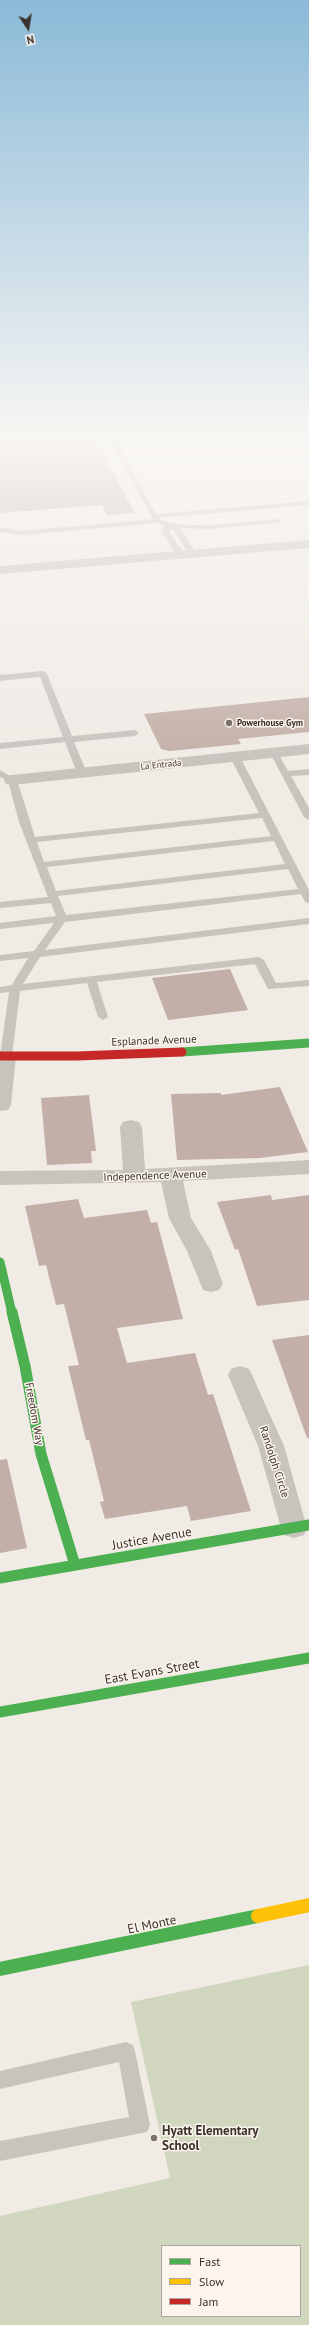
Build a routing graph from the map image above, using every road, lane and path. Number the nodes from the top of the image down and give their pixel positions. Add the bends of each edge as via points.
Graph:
1 (182, 548) edge
2 (206, 548) edge
3 (236, 548) edge
4 (184, 550) junction
5 (0, 562) edge
6 (0, 570) edge
7 (0, 678) edge
8 (135, 733) dead end
9 (68, 739) junction
10 (0, 746) edge
11 (309, 749) edge
12 (274, 753) junction
13 (235, 757) junction
14 (309, 772) edge
15 (82, 773) junction
16 (286, 774) junction
17 (6, 777) edge
18 (264, 814) junction
19 (309, 817) edge
20 (277, 838) junction
21 (32, 840) junction
22 (42, 865) junction
23 (292, 866) junction
24 (54, 896) junction
25 (307, 896) edge
26 (0, 905) edge
27 (62, 919) junction
28 (309, 921) edge
29 (0, 926) edge
30 (37, 954) junction
31 (0, 958) edge
32 (91, 980) junction
33 (309, 983) edge
34 (15, 988) junction
35 (0, 990) edge
36 (103, 1017) dead end
37 (309, 1043) edge
38 (3, 1056) edge
39 (0, 1105) edge
40 (131, 1128) dead end
41 (309, 1167) edge
42 (171, 1176) junction
43 (134, 1177) junction
44 (0, 1178) edge
45 (0, 1262) edge
46 (210, 1284) dead end
47 (240, 1375) dead end
48 (302, 1527) edge
49 (74, 1565) junction
50 (0, 1578) edge
51 (309, 1658) edge
52 (0, 1712) edge
53 (309, 1905) edge
54 (0, 1969) edge
55 (0, 2080) edge
56 (0, 2151) edge

1 - 4 lane
2 - 4 street
3 - 4 street
4 - 5 street
4 - 6 street
7 - 9 lane via 43,674
8 - 9 lane
9 - 10 lane
9 - 15 lane
11 - 12 street, La Entrada
12 - 13 street, La Entrada
12 - 16 lane
13 - 15 street, La Entrada
13 - 18 lane
14 - 16 lane
15 - 17 street, La Entrada
16 - 19 lane
17 - 21 lane
18 - 20 lane
18 - 21 lane
20 - 22 lane
20 - 23 lane
21 - 22 lane
22 - 24 lane
23 - 24 lane
23 - 25 lane
24 - 26 lane
24 - 27 lane
25 - 27 lane
27 - 29 lane
27 - 30 lane
28 - 30 lane
30 - 31 lane
30 - 34 lane
32 - 33 lane via 259,960 272,988
32 - 34 lane
32 - 36 lane
34 - 35 lane
34 - 38 lane
37 - 38 street, Esplanade Avenue via 129,1055
38 - 39 street
40 - 43 street
41 - 42 street, Independence Avenue
42 - 43 street, Independence Avenue
42 - 46 street via 180,1218 199,1251
43 - 44 street, Independence Avenue
45 - 49 street, Freedom Way via 25,1366 41,1454
47 - 48 street, Randolph Circle
48 - 49 street, Justice Avenue
49 - 50 street, Justice Avenue
51 - 52 street, East Evans Street
53 - 54 street, El Monte
55 - 56 lane via 126,2052 140,2125

